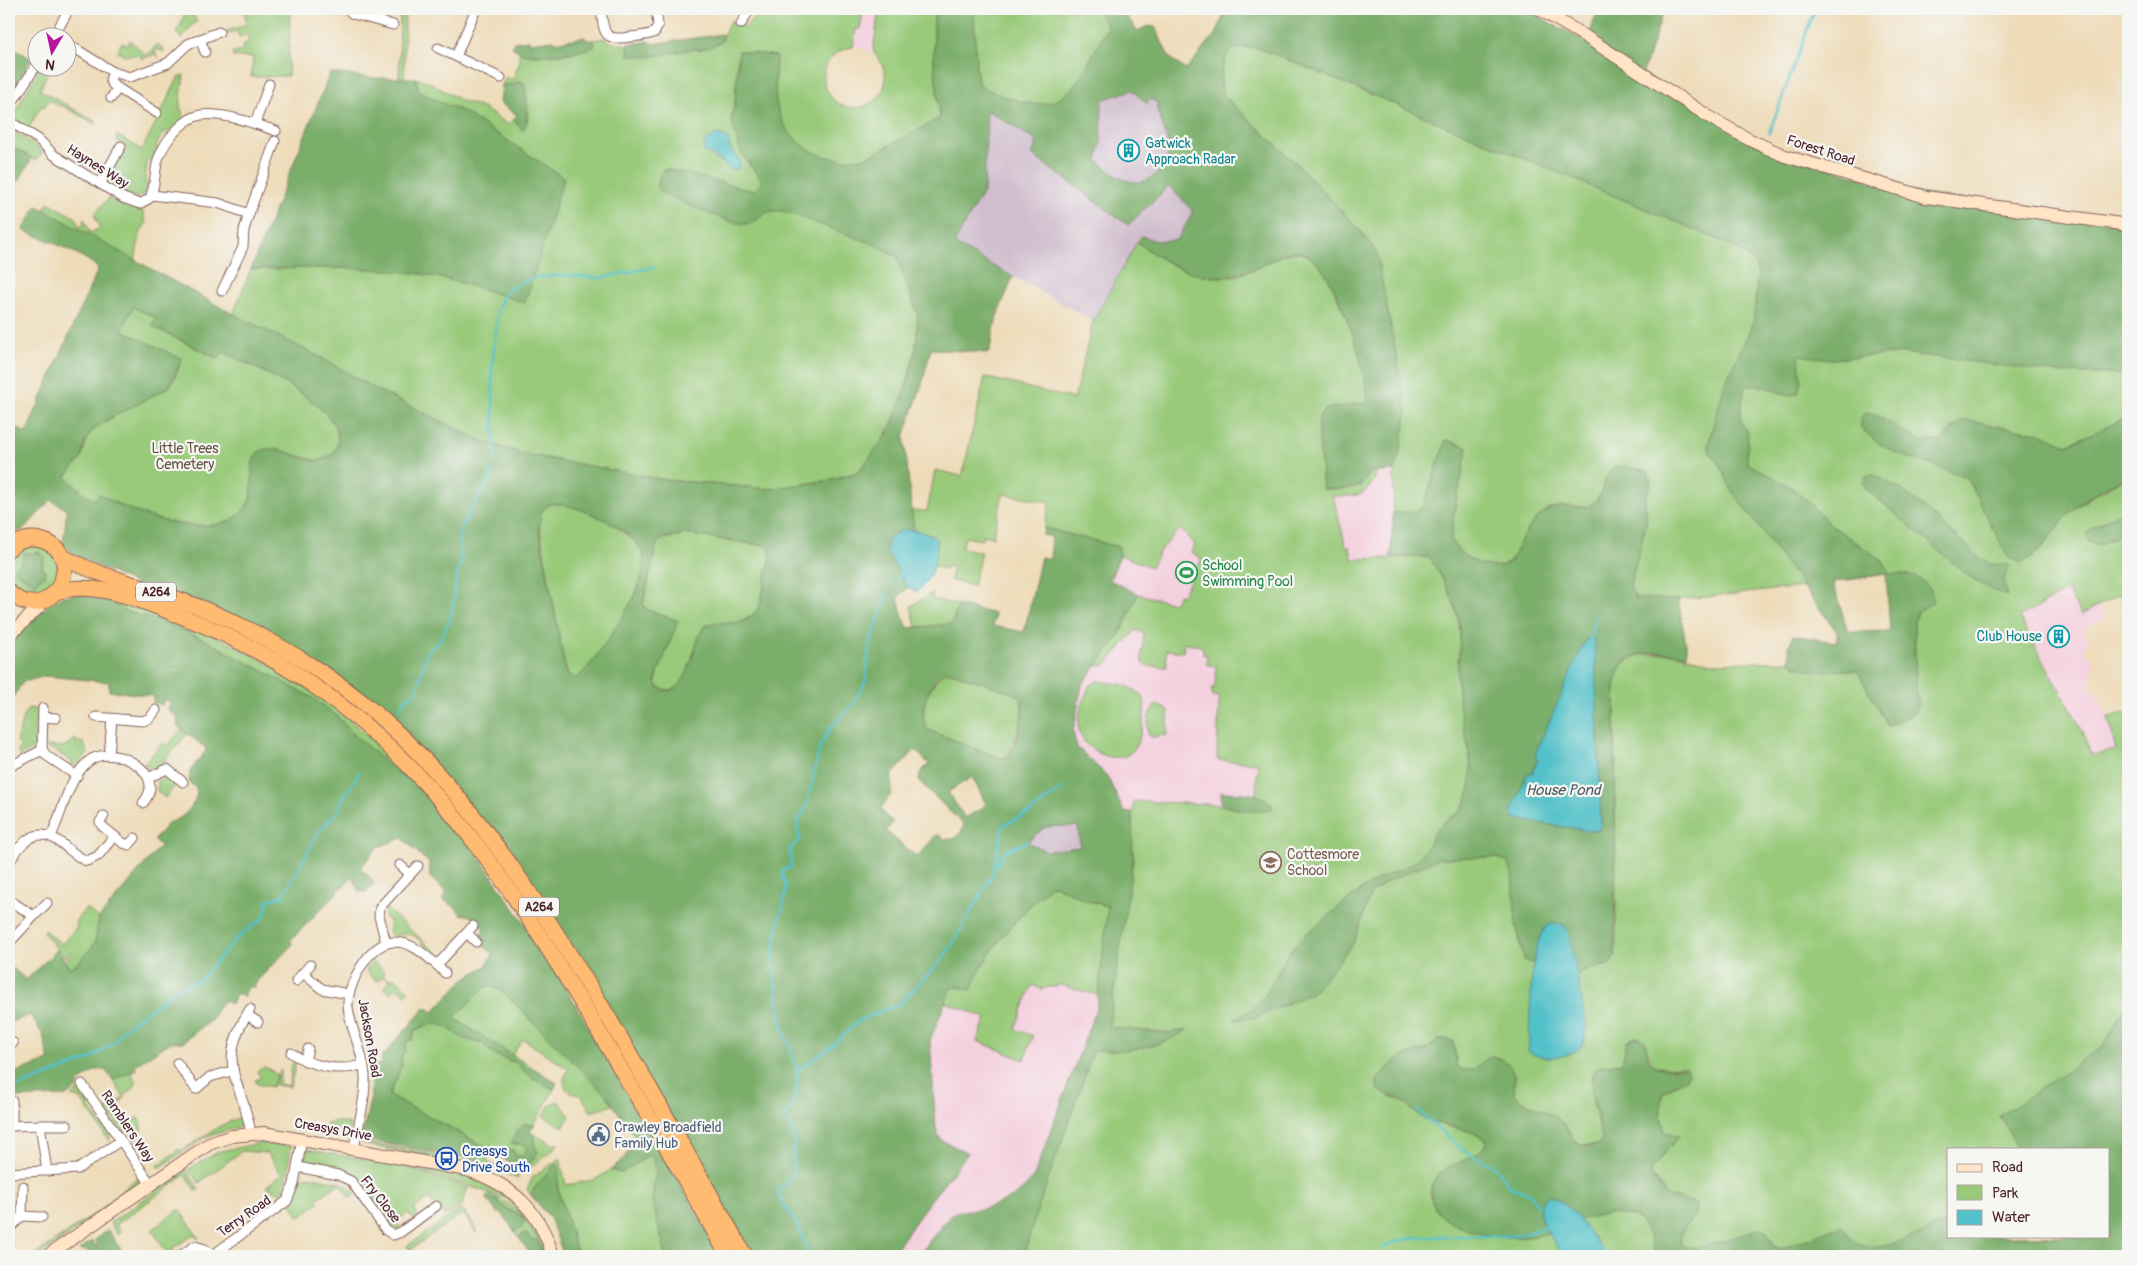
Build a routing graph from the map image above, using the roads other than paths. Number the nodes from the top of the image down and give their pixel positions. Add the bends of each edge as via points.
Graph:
1 (69, 9) edge
2 (347, 9) edge
3 (476, 9) edge
4 (601, 9) edge
5 (656, 9) edge
6 (750, 9) edge
7 (1539, 9) edge
8 (740, 24) dead end
9 (393, 25) dead end
10 (60, 28) edge
11 (217, 33) dead end
12 (200, 39) junction
13 (438, 48) dead end
14 (78, 50) edge
15 (205, 52) dead end
16 (456, 56) junction
17 (112, 72) junction
18 (28, 78) edge
19 (500, 78) dead end
20 (269, 84) dead end
21 (118, 88) junction
22 (111, 98) dead end
23 (9, 107) edge
24 (156, 113) dead end
25 (9, 121) edge
26 (255, 124) junction
27 (276, 131) dead end
28 (275, 141) dead end
29 (121, 146) dead end
30 (101, 182) junction
31 (152, 195) junction
32 (249, 214) junction
33 (2128, 225) edge
34 (222, 291) dead end
35 (11, 546) edge
36 (61, 556) junction
37 (9, 592) edge
38 (51, 595) junction
39 (9, 636) edge
40 (156, 710) dead end
41 (96, 717) dead end
42 (56, 718) dead end
43 (112, 718) junction
44 (42, 750) junction
45 (109, 755) junction
46 (9, 767) edge
47 (77, 776) junction
48 (150, 778) junction
49 (182, 782) dead end
50 (143, 803) dead end
51 (104, 816) dead end
52 (51, 836) junction
53 (114, 836) junction
54 (135, 838) dead end
55 (12, 850) edge
56 (9, 863) edge
57 (400, 865) dead end
58 (418, 866) dead end
59 (410, 874) junction
60 (9, 900) edge
61 (47, 903) dead end
62 (34, 916) junction
63 (476, 942) dead end
64 (9, 943) edge
65 (386, 943) junction
66 (310, 965) dead end
67 (436, 965) junction
68 (303, 973) junction
69 (445, 973) dead end
70 (296, 981) dead end
71 (349, 994) junction
72 (258, 1022) dead end
73 (308, 1049) dead end
74 (291, 1053) dead end
75 (305, 1061) junction
76 (177, 1063) dead end
77 (363, 1064) junction
78 (232, 1071) junction
79 (82, 1084) dead end
80 (12, 1101) dead end
81 (40, 1125) junction
82 (68, 1125) dead end
83 (11, 1126) edge
84 (251, 1134) junction
85 (302, 1139) junction
86 (120, 1141) junction
87 (354, 1148) junction
88 (298, 1167) junction
89 (47, 1172) junction
90 (9, 1173) edge
91 (150, 1183) junction
92 (23, 1186) dead end
93 (436, 1206) dead end
94 (22, 1216) junction
95 (42, 1217) dead end
96 (9, 1229) edge
97 (47, 1256) edge
98 (180, 1256) edge
99 (213, 1256) edge
100 (553, 1256) edge
101 (728, 1256) edge
102 (745, 1256) edge

1 - 10 street
2 - 9 street via 353,14
3 - 16 street
4 - 5 street via 605,34 617,39 655,32 658,25
6 - 8 street
7 - 33 street, Forest Road via 1714,120 1785,156 1926,197
11 - 12 street
12 - 15 street
12 - 17 street via 184,46 168,63 147,71 128,77
13 - 16 street
14 - 17 street
16 - 19 street
17 - 21 street via 110,82
18 - 23 street
20 - 26 street
21 - 22 street
21 - 24 street
25 - 30 street, Haynes Way via 38,139 54,155
26 - 27 street
26 - 31 street via 207,115 187,122 161,152
28 - 32 street
29 - 30 street
30 - 31 street, Haynes Way via 136,204 146,202
31 - 32 street via 218,203
32 - 34 street via 243,246
35 - 36 highway via 28,539 38,539 53,546
36 - 38 highway via 64,577
36 - 102 highway, A264 via 201,608 280,647 384,720 436,770 486,830 557,933
37 - 38 highway via 25,601 35,602
38 - 39 street
38 - 101 highway, A264 via 80,588 103,591 159,608 221,633 307,681 398,754 452,812 512,892 622,1070
40 - 43 street via 143,721
41 - 43 street
42 - 44 street via 43,713
43 - 45 street
44 - 46 street
44 - 47 street
45 - 47 street via 90,760
45 - 48 street via 128,761
47 - 52 street
48 - 49 street via 166,769
48 - 50 street via 149,793
51 - 53 street via 100,824
52 - 53 street via 88,861 98,856
52 - 55 street via 28,838
53 - 54 street via 126,845
55 - 56 street
57 - 59 street
58 - 59 street
59 - 65 street via 380,908
60 - 62 street
61 - 62 street
62 - 64 street
63 - 67 street via 470,930
65 - 67 street via 413,946
65 - 71 street, Jackson Road via 360,967
66 - 68 street
67 - 69 street
68 - 70 street
68 - 71 street via 322,989
71 - 77 street, Jackson Road via 349,1012
72 - 78 street via 249,1012 235,1040
73 - 75 street
74 - 75 street
75 - 77 street via 347,1069
76 - 78 street via 198,1093 210,1077
77 - 87 street, Jackson Road via 365,1083
78 - 84 street
79 - 86 street, Ramblers Way
80 - 83 street
81 - 82 street
81 - 83 street
81 - 89 street
84 - 85 street, Creasys Drive via 278,1134
84 - 91 street, Creasys Drive via 209,1144
85 - 87 street, Creasys Drive
85 - 88 street, Terry Road
86 - 89 street via 78,1168
86 - 91 street, Ramblers Way
87 - 100 street, Creasys Drive via 467,1170 504,1185 532,1211 545,1232
88 - 93 street, Fry Close via 351,1181 393,1235
88 - 99 street, Terry Road via 292,1192 284,1204
89 - 90 street
91 - 97 street, Creasys Drive
92 - 94 street
94 - 95 street
94 - 96 street
98 - 99 street, Terry Road via 195,1246

